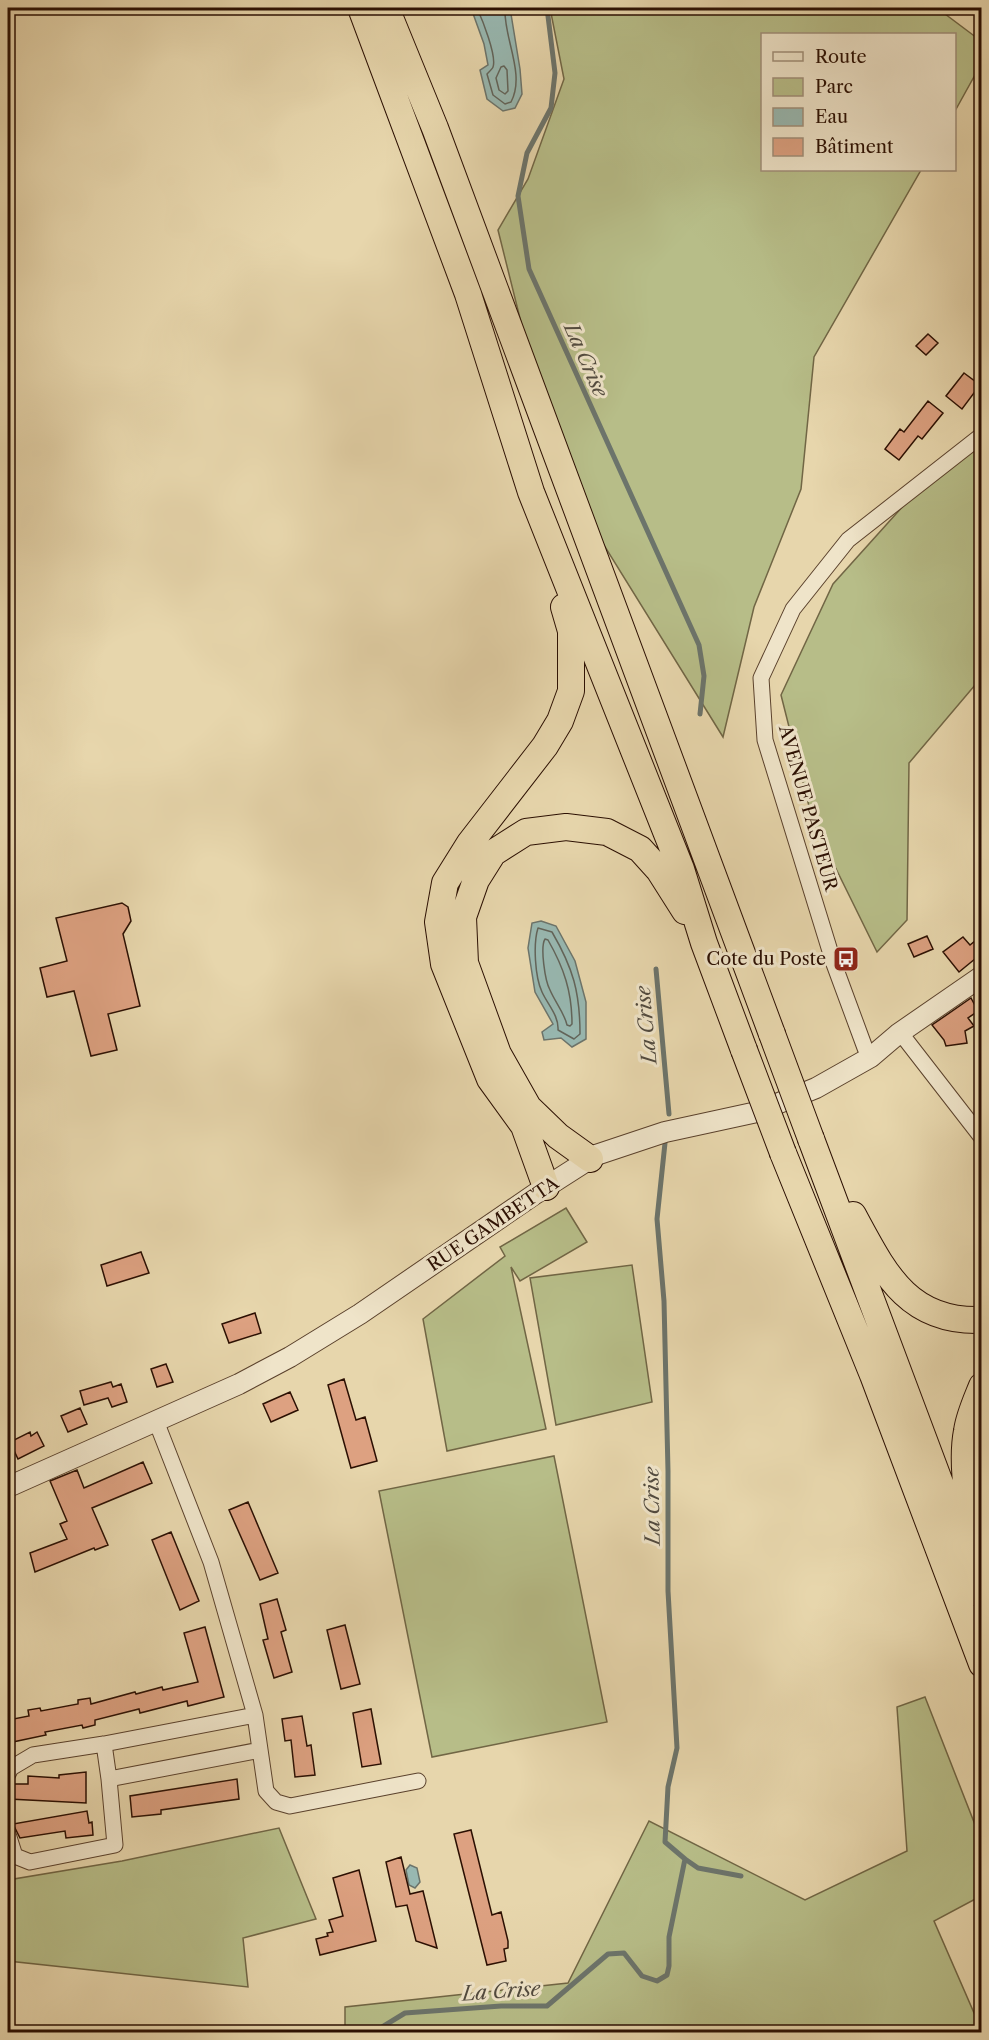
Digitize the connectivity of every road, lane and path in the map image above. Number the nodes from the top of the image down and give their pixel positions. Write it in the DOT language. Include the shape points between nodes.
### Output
graph roads {
  1 [pos="361,8"];
  2 [pos="386,8"];
  3 [pos="981,435"];
  4 [pos="531,492"];
  5 [pos="704,943"];
  6 [pos="981,976"];
  7 [pos="898,1034"];
  8 [pos="871,1057"];
  9 [pos="981,1138"];
  10 [pos="811,1139"];
  11 [pos="590,1159"];
  12 [pos="546,1187"];
  13 [pos="981,1320"];
  14 [pos="981,1386"];
  15 [pos="156,1421"];
  16 [pos="8,1487"];
  17 [pos="980,1591"];
  18 [pos="981,1664"];
  19 [pos="255,1715"];
  20 [pos="104,1744"];
  21 [pos="260,1750"];
  22 [pos="8,1774"];
  23 [pos="109,1779"];
  24 [pos="418,1781"];
  25 [pos="8,1834"];
  1 -- 4 [label="highway" via="468,294"];
  2 -- 10 [label="highway, bridge" via="439,140"];
  3 -- 8 [label="street, AVENUE PASTEUR" via="848,540 793,609 761,678 765,740 834,964"];
  4 -- 5 [label="highway" via="681,869"];
  4 -- 12 [label="highway" via="571,631 571,692 545,746 470,843 445,883 438,922 444,964 490,1078 524,1126"];
  5 -- 11 [label="highway" via="658,870 640,849 607,832 566,827 526,832 493,853 476,880 463,917 465,963 498,1054 528,1107"];
  5 -- 18 [label="highway, bridge"];
  6 -- 7 [label="street, RUE GAMBETTA"];
  7 -- 8 [label="street, RUE GAMBETTA"];
  7 -- 9 [label="street"];
  8 -- 11 [label="street, RUE GAMBETTA" via="816,1088 756,1112 665,1132"];
  10 -- 13 [label="highway" via="893,1282 923,1308 944,1317"];
  10 -- 17 [label="highway"];
  11 -- 12 [label="street, RUE GAMBETTA"];
  12 -- 15 [label="street, RUE GAMBETTA" via="303,1349 239,1384"];
  14 -- 17 [label="highway" via="967,1431 965,1454"];
  15 -- 16 [label="street, RUE GAMBETTA"];
  15 -- 19 [label="street" via="211,1562"];
  19 -- 20 [label="street"];
  19 -- 21 [label="street"];
  20 -- 22 [label="street" via="33,1755"];
  20 -- 23 [label="street"];
  21 -- 23 [label="street"];
  21 -- 24 [label="street" via="266,1791 276,1802 290,1806"];
  23 -- 25 [label="street" via="115,1845 30,1862 15,1856"];
}
